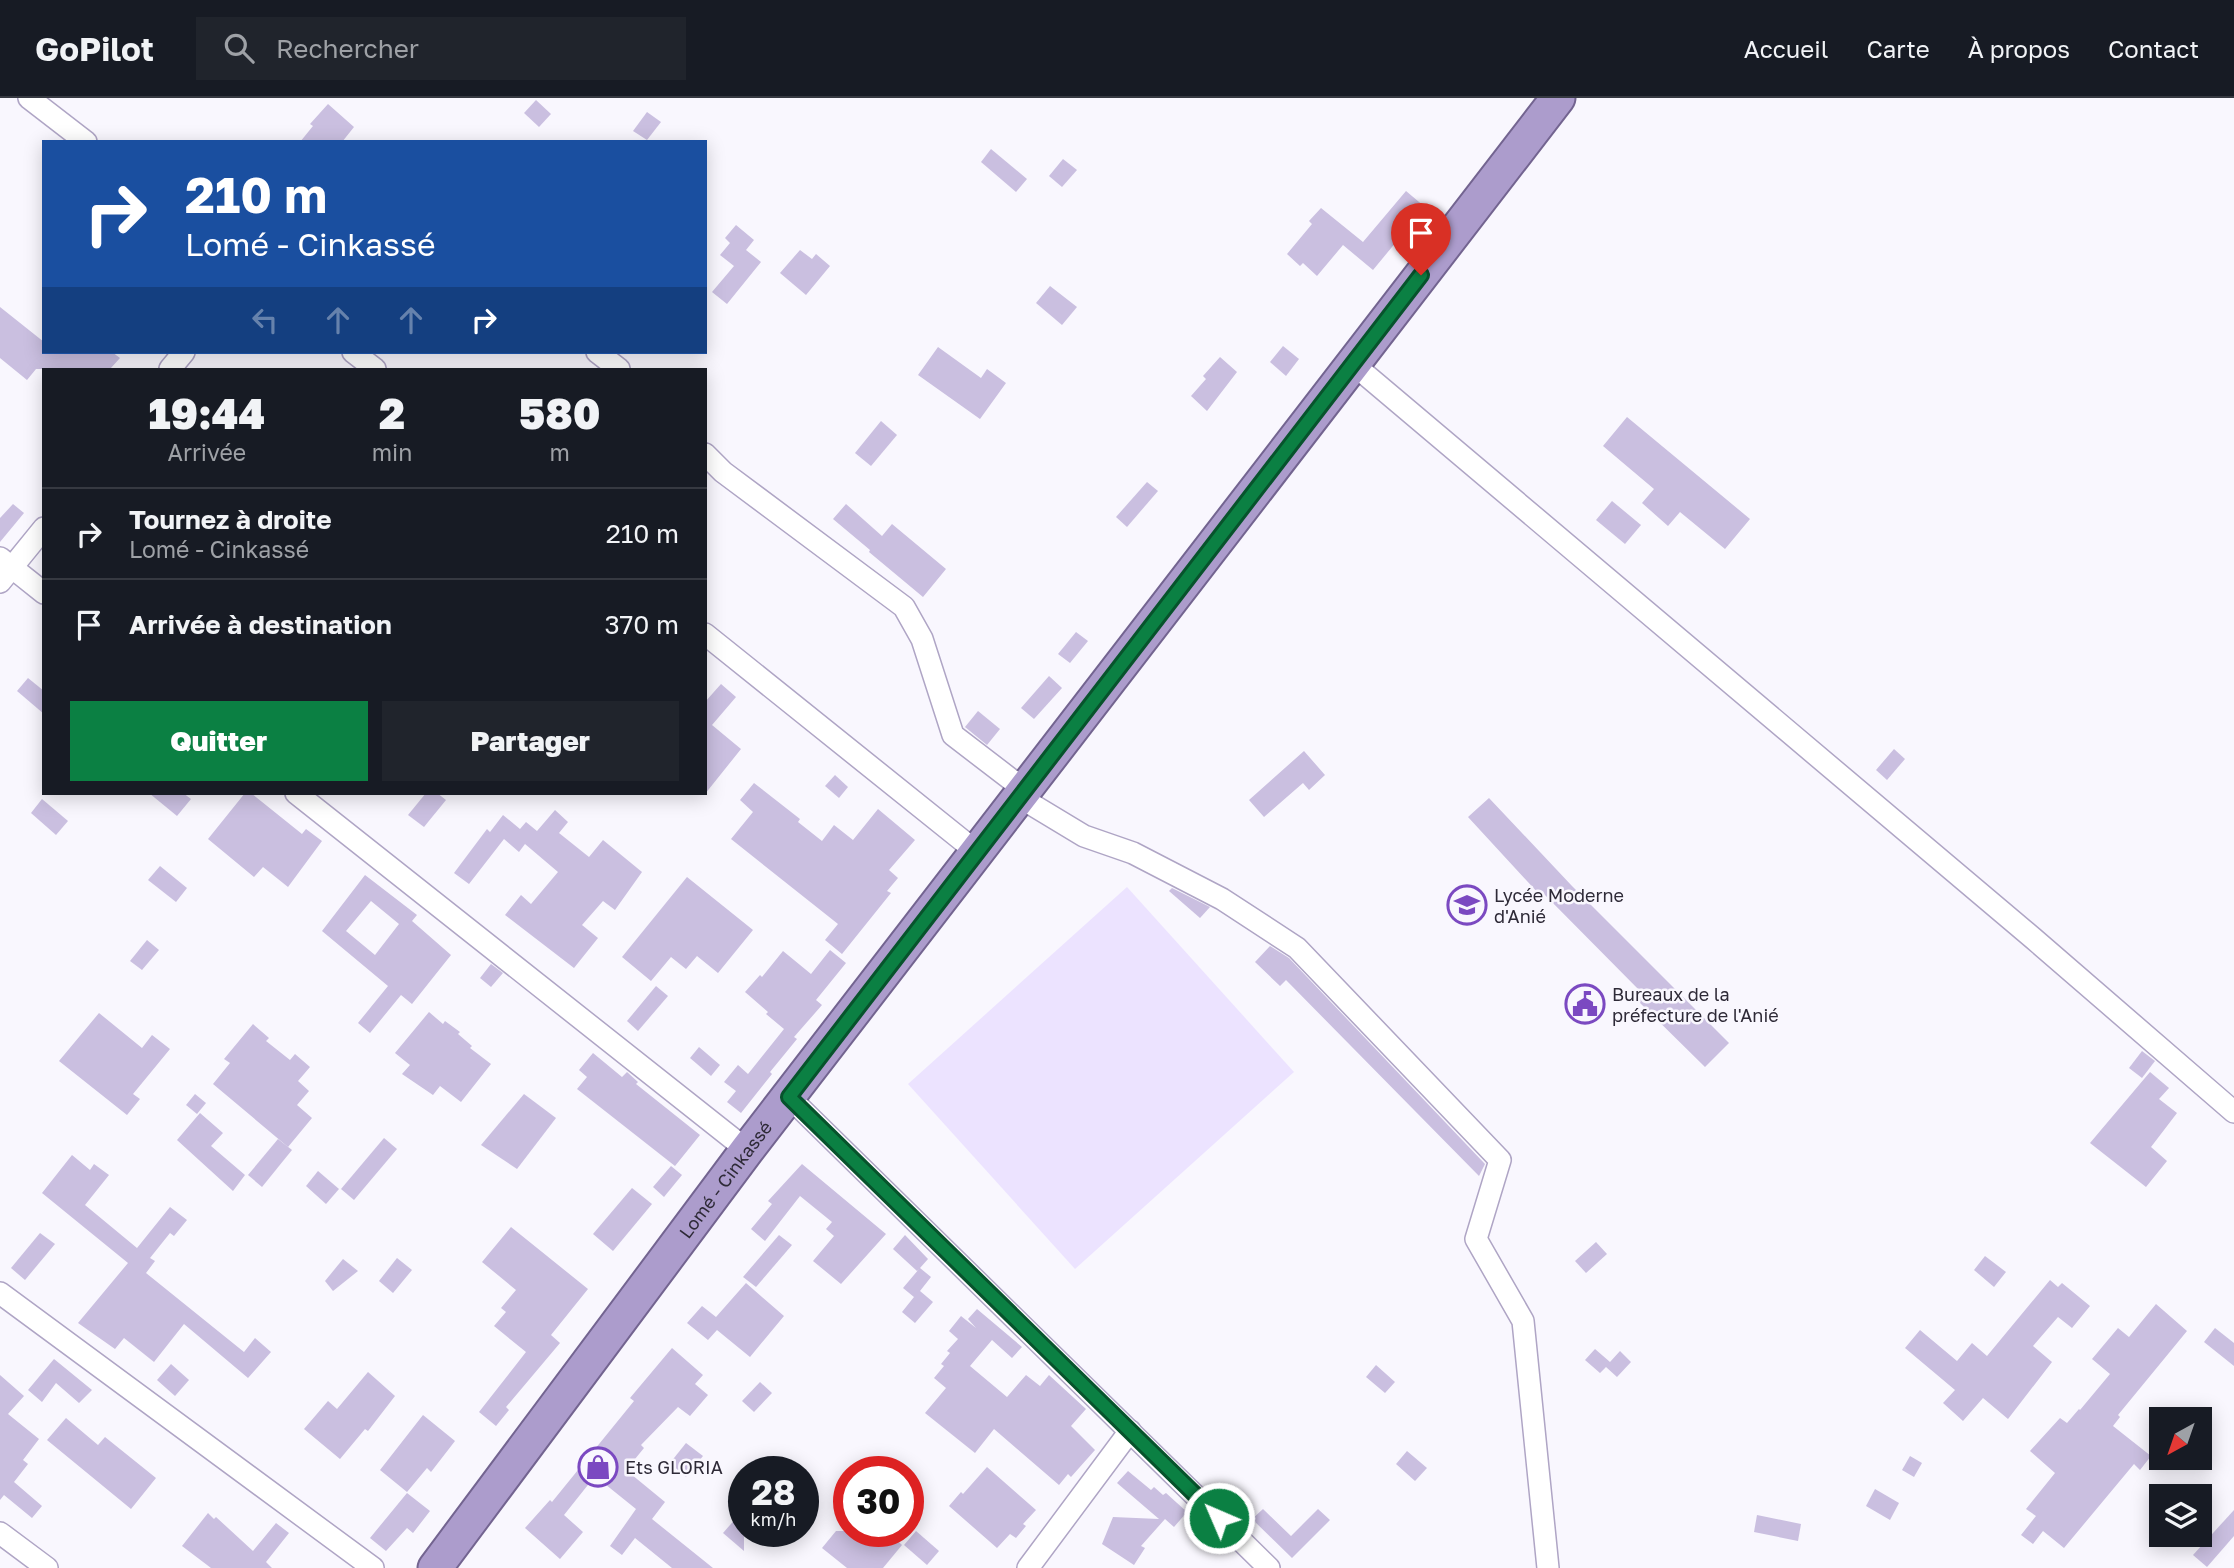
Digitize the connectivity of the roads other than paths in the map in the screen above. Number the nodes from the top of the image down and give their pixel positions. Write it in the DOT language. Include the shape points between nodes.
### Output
graph roads {
  1 [pos="30,98"];
  2 [pos="1558,98"];
  3 [pos="83,140"];
  4 [pos="182,354"];
  5 [pos="356,354"];
  6 [pos="600,354"];
  7 [pos="1353,364"];
  8 [pos="171,368"];
  9 [pos="374,368"];
  10 [pos="618,368"];
  11 [pos="707,456"];
  12 [pos="42,529"];
  13 [pos="4,569"];
  14 [pos="42,592"];
  15 [pos="707,636"];
  16 [pos="1023,794"];
  17 [pos="299,795"];
  18 [pos="978,853"];
  19 [pos="789,1097"];
  20 [pos="2234,1112"];
  21 [pos="747,1150"];
  22 [pos="0,1293"];
  23 [pos="1130,1432"];
  24 [pos="0,1533"];
  25 [pos="47,1568"];
  26 [pos="373,1568"];
  27 [pos="435,1568"];
  28 [pos="1028,1568"];
  29 [pos="1269,1568"];
  30 [pos="1548,1568"];
  1 -- 3 [label="street"];
  2 -- 7 [label="highway, Lomé - Cinkassé"];
  4 -- 8 [label="street"];
  5 -- 9 [label="street"];
  6 -- 10 [label="street"];
  7 -- 16 [label="highway, Lomé - Cinkassé"];
  7 -- 20 [label="street"];
  11 -- 16 [label="street" via="904,607 922,639 953,735"];
  12 -- 13 [label="street"];
  13 -- 14 [label="street"];
  15 -- 18 [label="street"];
  16 -- 18 [label="highway, Lomé - Cinkassé"];
  16 -- 30 [label="street" via="1084,836 1133,853 1222,898 1297,948 1500,1160 1476,1239 1523,1321"];
  17 -- 21 [label="street"];
  18 -- 19 [label="highway, Lomé - Cinkassé"];
  19 -- 21 [label="highway, Lomé - Cinkassé"];
  19 -- 23 [label="street"];
  21 -- 27 [label="highway, Lomé - Cinkassé"];
  22 -- 26 [label="street"];
  23 -- 28 [label="street"];
  23 -- 29 [label="street"];
  24 -- 25 [label="street"];
}
